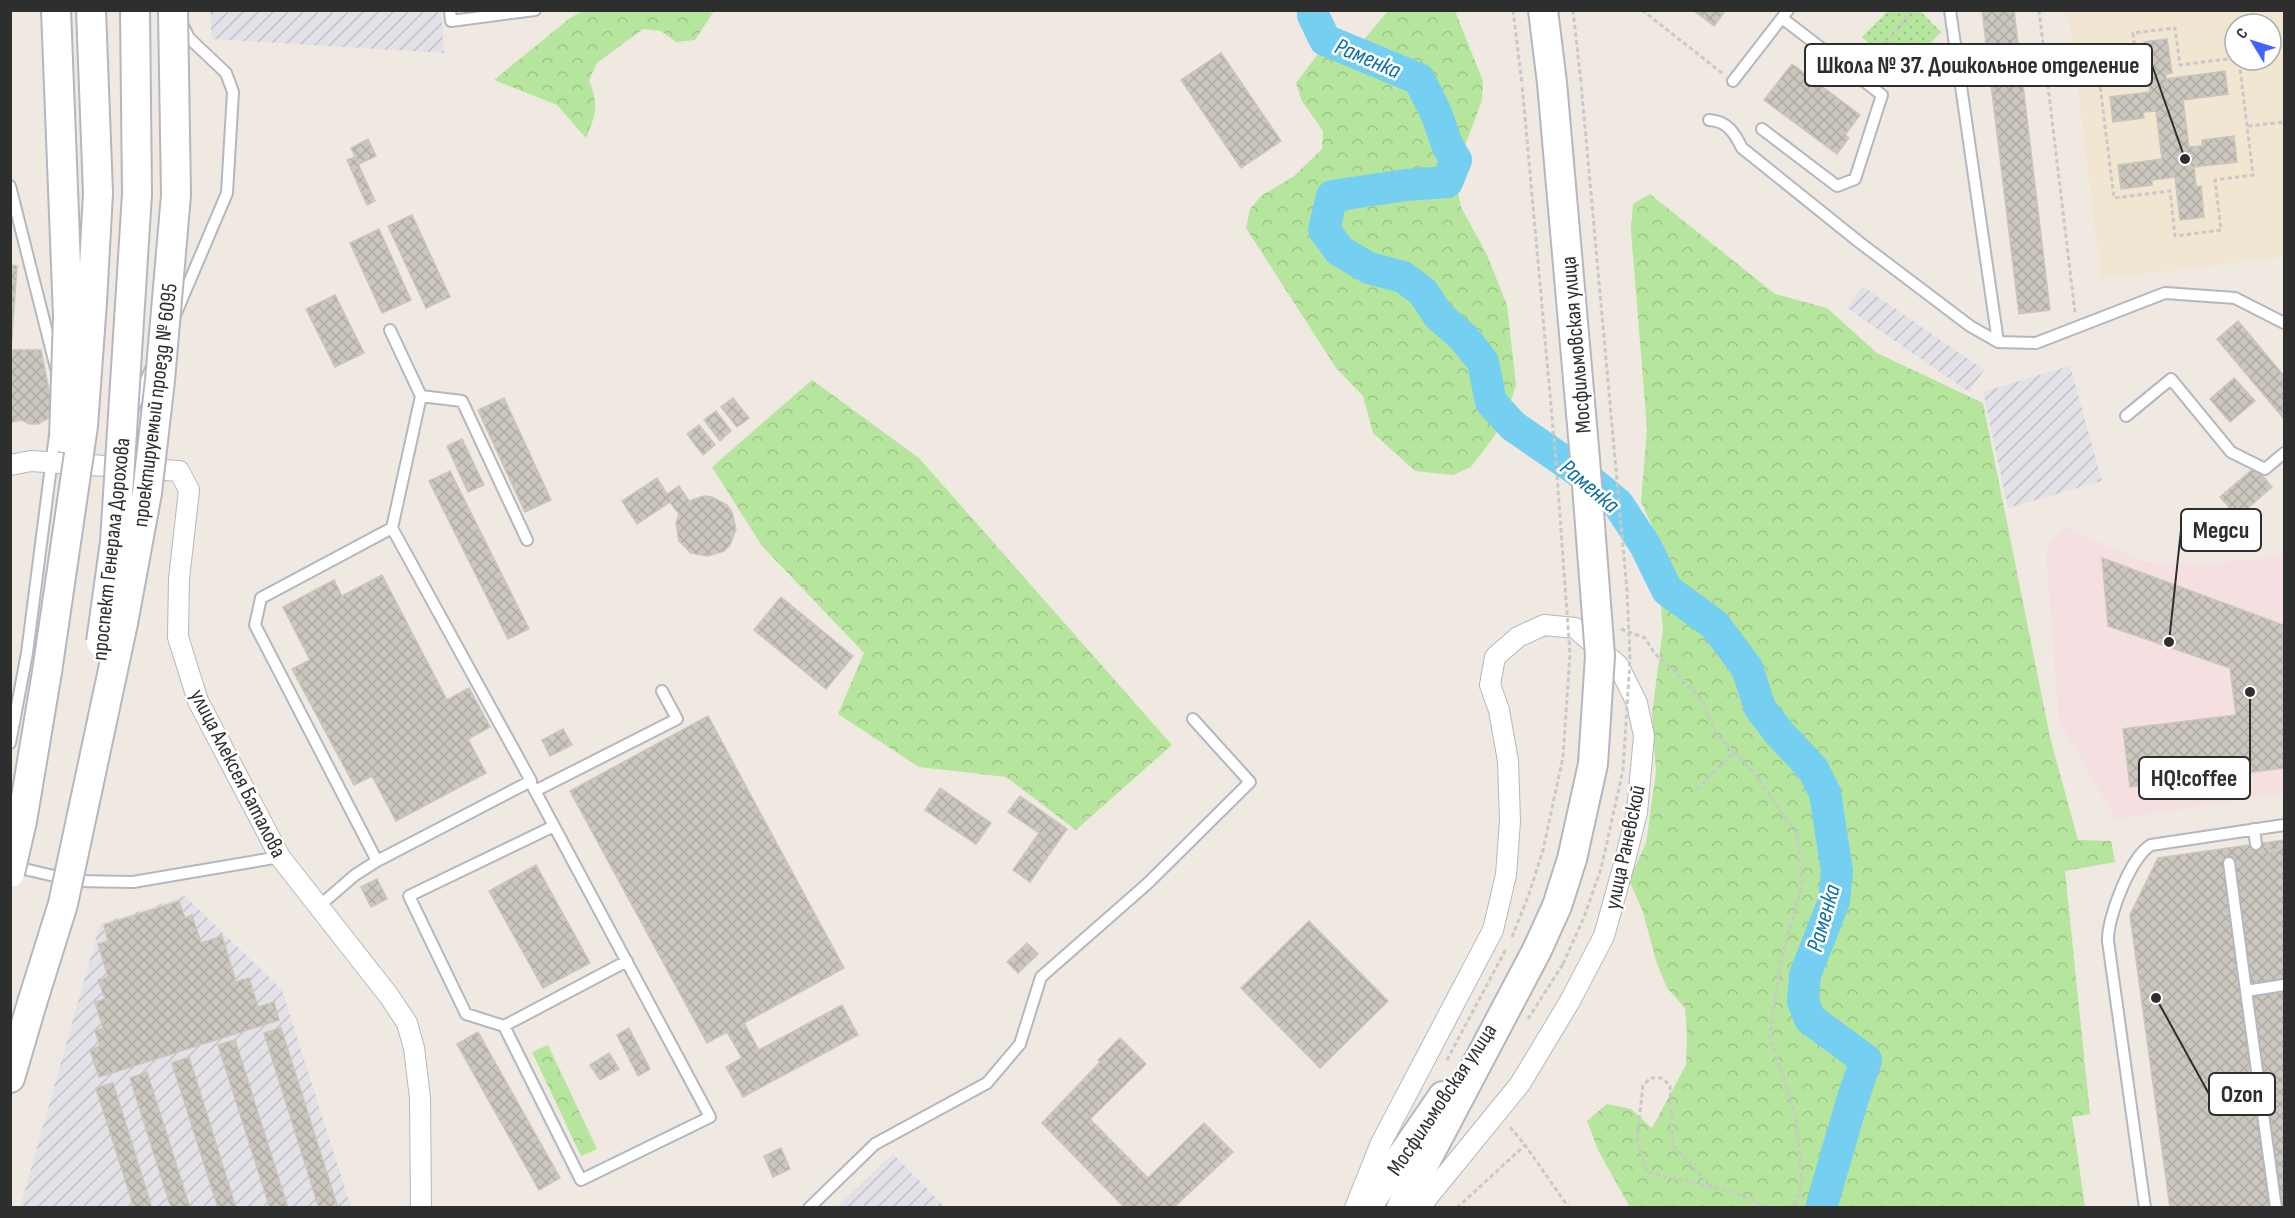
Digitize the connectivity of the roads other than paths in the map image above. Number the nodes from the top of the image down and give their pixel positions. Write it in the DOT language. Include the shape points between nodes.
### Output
graph roads {
  1 [pos="56,10"];
  2 [pos="91,10"];
  3 [pos="135,10"];
  4 [pos="173,10"];
  5 [pos="182,10"];
  6 [pos="450,10"];
  7 [pos="535,10"];
  8 [pos="1543,10"];
  9 [pos="1950,10"];
  10 [pos="511,13"];
  11 [pos="1785,14"];
  12 [pos="1733,81"];
  13 [pos="1709,120"];
  14 [pos="1762,129"];
  15 [pos="10,186"];
  16 [pos="2284,323"];
  17 [pos="390,330"];
  18 [pos="1998,342"];
  19 [pos="421,396"];
  20 [pos="2126,416"];
  21 [pos="2284,453"];
  22 [pos="53,463"];
  23 [pos="10,465"];
  24 [pos="108,466"];
  25 [pos="393,528"];
  26 [pos="527,540"];
  27 [pos="63,572"];
  28 [pos="662,691"];
  29 [pos="1193,719"];
  30 [pos="10,743"];
  31 [pos="533,786"];
  32 [pos="2284,825"];
  33 [pos="554,826"];
  34 [pos="2254,829"];
  35 [pos="2256,844"];
  36 [pos="280,857"];
  37 [pos="377,861"];
  38 [pos="2229,863"];
  39 [pos="10,865"];
  40 [pos="10,873"];
  41 [pos="318,907"];
  42 [pos="627,962"];
  43 [pos="2284,985"];
  44 [pos="1515,990"];
  45 [pos="2246,991"];
  46 [pos="32,1003"];
  47 [pos="504,1026"];
  48 [pos="10,1078"];
  49 [pos="421,1208"];
  50 [pos="809,1208"];
  51 [pos="1355,1208"];
  52 [pos="1366,1208"];
  53 [pos="1401,1208"];
  54 [pos="1419,1208"];
  55 [pos="2145,1208"];
  56 [pos="2276,1208"];
  1 -- 27 [label="main road, bridge" via="68,316"];
  2 -- 27 [label="main road, проспект Генерала Дорохова, bridge" via="98,193 83,426"];
  3 -- 46 [label="main road, проспект Генерала Дорохова, bridge" via="136,194 115,542 96,685"];
  4 -- 46 [label="main road, проектируемый проезд № 6095, bridge" via="176,195 147,494 63,904"];
  5 -- 24 [label="lane" via="184,31 231,82 228,186 222,210"];
  6 -- 10 [label="lane" via="451,21"];
  7 -- 10 [label="lane"];
  8 -- 44 [label="main road, Мосфильмовская улица, bridge" via="1586,459 1600,656 1593,764 1572,860 1538,950"];
  9 -- 18 [label="lane"];
  11 -- 12 [label="lane"];
  11 -- 14 [label="lane" via="1882,95 1855,179 1837,186"];
  13 -- 18 [label="lane" via="1719,120 1730,127 1742,148 1970,326"];
  15 -- 22 [label="lane" via="57,375"];
  16 -- 18 [label="lane" via="2235,298 2165,293 2060,336 2036,343"];
  17 -- 19 [label="lane"];
  19 -- 25 [label="lane"];
  19 -- 26 [label="lane" via="462,401"];
  20 -- 21 [label="lane" via="2170,379 2231,452 2265,469"];
  22 -- 23 [label="street, улица Алексея Баталова" via="31,461"];
  22 -- 24 [label="street, улица Алексея Баталова"];
  22 -- 30 [label="lane"];
  24 -- 36 [label="street, улица Алексея Баталова" via="179,471 189,490 179,579 178,637 198,701"];
  25 -- 31 [label="lane"];
  25 -- 37 [label="lane" via="261,598 255,625"];
  27 -- 40 [label="main road, проспект Генерала Дорохова, bridge"];
  28 -- 31 [label="lane" via="677,719"];
  29 -- 50 [label="lane" via="1250,782 1147,884 1041,976 1020,1044 987,1083 875,1144"];
  31 -- 33 [label="lane"];
  31 -- 37 [label="lane"];
  32 -- 34 [label="lane"];
  33 -- 42 [label="lane"];
  33 -- 47 [label="lane" via="409,896 466,1014"];
  34 -- 35 [label="lane"];
  34 -- 55 [label="lane" via="2161,842 2146,848 2111,915 2108,941"];
  36 -- 39 [label="lane" via="121,882 76,881"];
  36 -- 41 [label="street, улица Алексея Баталова"];
  37 -- 41 [label="lane"];
  38 -- 45 [label="lane"];
  41 -- 49 [label="street, улица Алексея Баталова" via="407,1023 420,1098"];
  42 -- 47 [label="lane"];
  42 -- 47 [label="lane" via="710,1118 581,1180"];
  43 -- 45 [label="lane"];
  44 -- 52 [label="main road, Мосфильмовская улица"];
  44 -- 53 [label="main road, Мосфильмовская улица"];
  45 -- 56 [label="lane"];
  46 -- 48 [label="main road, проспект Генерала Дорохова"];
  51 -- 54 [label="street, улица Раневской" via="1381,1143 1493,930 1506,875 1510,821 1508,761 1490,685 1495,657 1518,637 1544,625 1575,628 1618,665 1637,703 1644,736 1637,812 1624,864 1604,936 1570,1001 1520,1084"];
}
